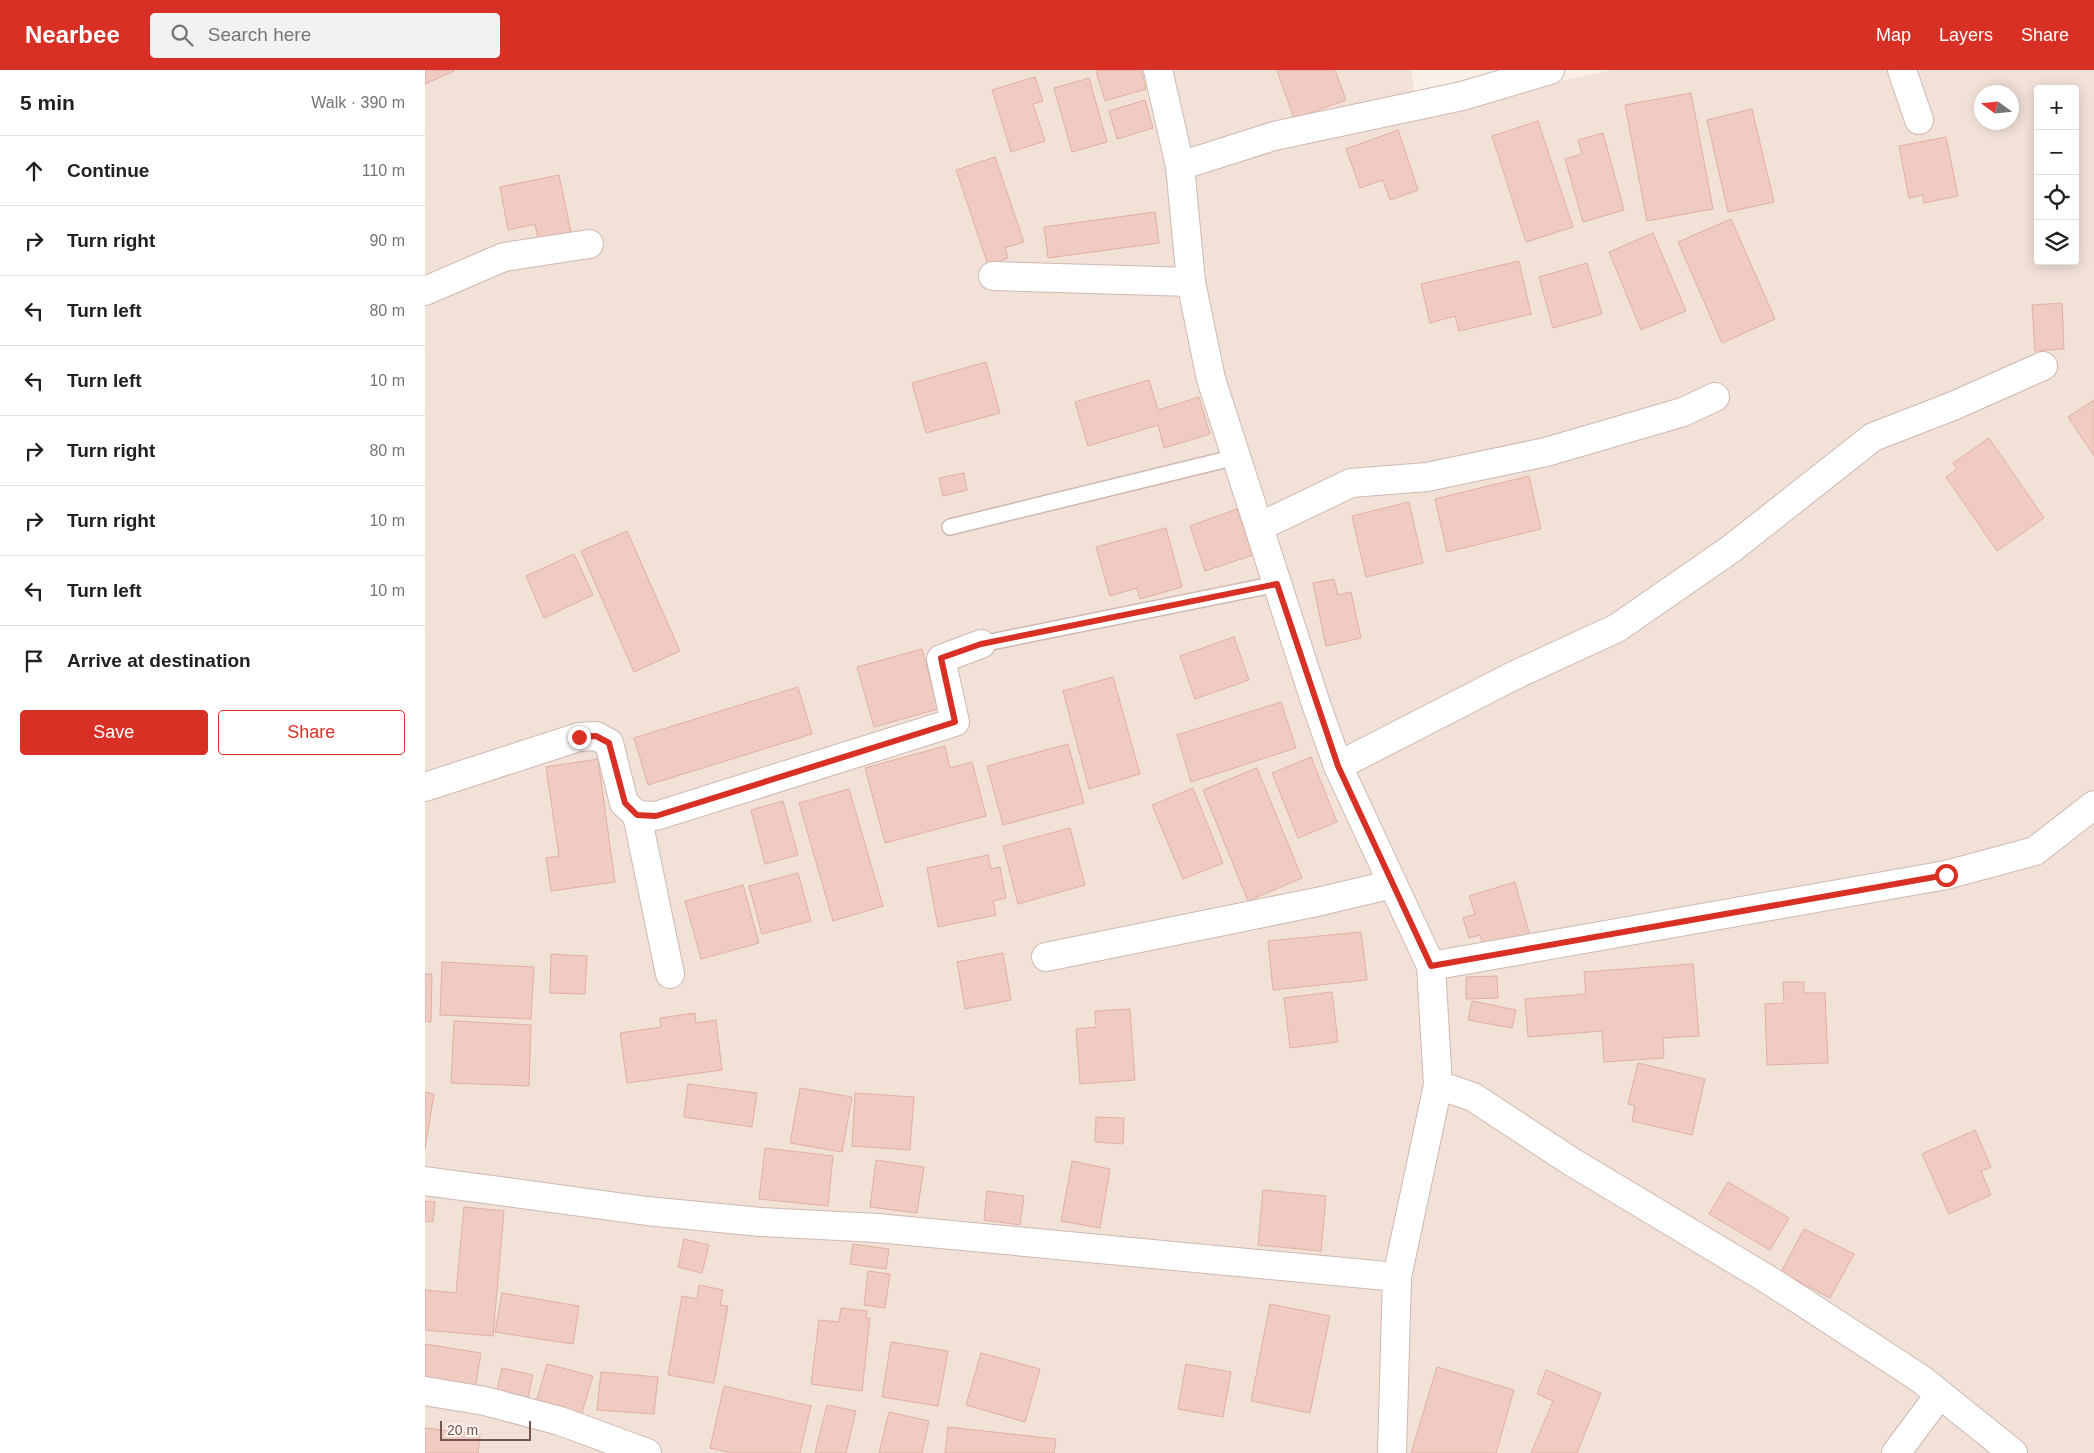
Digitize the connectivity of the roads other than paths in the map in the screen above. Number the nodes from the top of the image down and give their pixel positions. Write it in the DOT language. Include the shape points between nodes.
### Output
graph roads {
  1 [pos="1158,70"];
  2 [pos="1550,70"];
  3 [pos="1902,70"];
  4 [pos="1919,120"];
  5 [pos="1180,166"];
  6 [pos="589,244"];
  7 [pos="993,276"];
  8 [pos="1191,282"];
  9 [pos="425,291"];
  10 [pos="2043,366"];
  11 [pos="1715,397"];
  12 [pos="1236,457"];
  13 [pos="950,527"];
  14 [pos="1259,527"];
  15 [pos="1277,584"];
  16 [pos="981,644"];
  17 [pos="1338,766"];
  18 [pos="425,787"];
  19 [pos="2094,805"];
  20 [pos="637,815"];
  21 [pos="1393,884"];
  22 [pos="1046,957"];
  23 [pos="1431,966"];
  24 [pos="670,974"];
  25 [pos="1438,1085"];
  26 [pos="425,1181"];
  27 [pos="1397,1277"];
  28 [pos="425,1392"];
  29 [pos="1940,1394"];
  30 [pos="647,1453"];
  31 [pos="1392,1453"];
  32 [pos="1896,1453"];
  33 [pos="2013,1453"];
  1 -- 5 [label="street"];
  2 -- 5 [label="street" via="1463,96 1273,136"];
  3 -- 4 [label="street"];
  5 -- 8 [label="street"];
  6 -- 9 [label="street" via="504,256"];
  7 -- 8 [label="street"];
  8 -- 12 [label="street" via="1211,379"];
  10 -- 17 [label="street" via="1873,437 1731,549 1617,628 1513,676"];
  11 -- 14 [label="street" via="1683,412 1546,452 1427,477 1351,483"];
  12 -- 13 [label="lane"];
  12 -- 14 [label="street"];
  14 -- 15 [label="street"];
  15 -- 16 [label="lane"];
  15 -- 17 [label="street"];
  16 -- 20 [label="street" via="941,658 955,722 656,816"];
  17 -- 21 [label="street"];
  18 -- 20 [label="street" via="579,737 596,736 609,743 625,803"];
  19 -- 23 [label="street" via="2035,850 1946,875"];
  20 -- 24 [label="street"];
  21 -- 22 [label="street"];
  21 -- 23 [label="street"];
  23 -- 25 [label="street"];
  25 -- 27 [label="street"];
  25 -- 29 [label="street" via="1473,1096 1572,1162 1772,1282"];
  26 -- 27 [label="street" via="647,1212 877,1228"];
  27 -- 31 [label="street"];
  28 -- 30 [label="street" via="485,1401 560,1421"];
  29 -- 32 [label="street"];
  29 -- 33 [label="street"];
}
